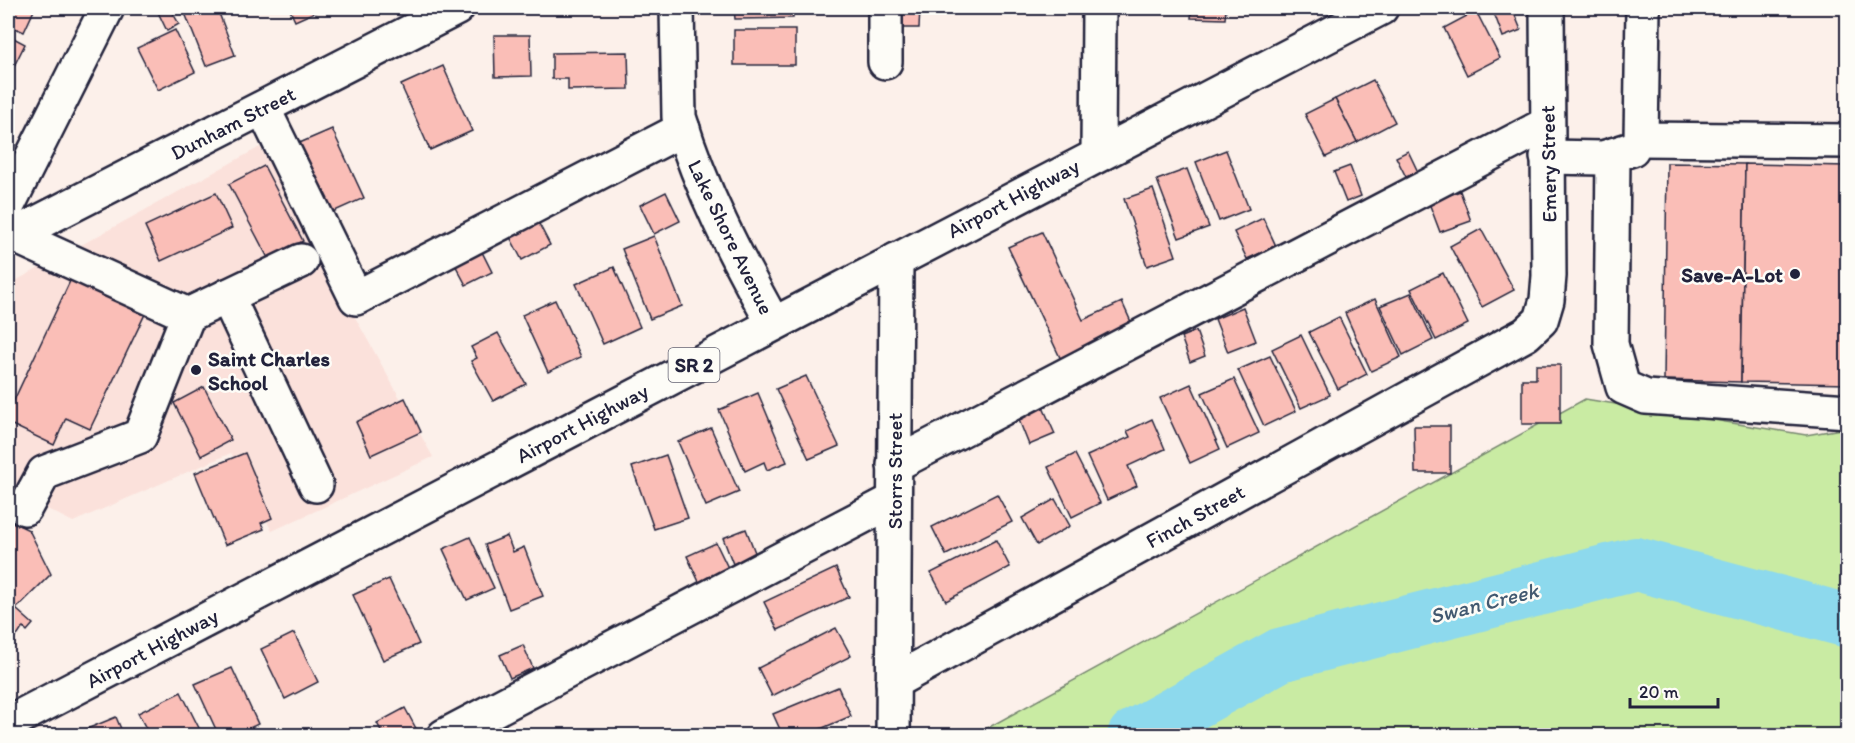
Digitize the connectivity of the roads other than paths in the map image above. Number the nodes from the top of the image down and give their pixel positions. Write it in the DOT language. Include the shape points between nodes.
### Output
graph roads {
  1 [pos="107,8"];
  2 [pos="457,8"];
  3 [pos="677,8"];
  4 [pos="885,8"];
  5 [pos="1099,8"];
  6 [pos="1382,8"];
  7 [pos="1547,8"];
  8 [pos="1643,8"];
  9 [pos="885,62"];
  10 [pos="263,108"];
  11 [pos="1547,124"];
  12 [pos="683,129"];
  13 [pos="1641,139"];
  14 [pos="1848,141"];
  15 [pos="1098,154"];
  16 [pos="1613,155"];
  17 [pos="1547,157"];
  18 [pos="9,226"];
  19 [pos="896,260"];
  20 [pos="301,261"];
  21 [pos="227,296"];
  22 [pos="188,315"];
  23 [pos="1541,320"];
  24 [pos="773,324"];
  25 [pos="1848,411"];
  26 [pos="894,465"];
  27 [pos="316,485"];
  28 [pos="894,500"];
  29 [pos="25,508"];
  30 [pos="893,682"];
  31 [pos="8,723"];
  32 [pos="444,735"];
  33 [pos="893,735"];
  1 -- 18 [label="street"];
  2 -- 10 [label="street, Dunham Street"];
  3 -- 12 [label="street, Lake Shore Avenue" via="679,117"];
  4 -- 9 [label="street"];
  5 -- 15 [label="street"];
  6 -- 15 [label="street, Airport Highway / SR 2"];
  7 -- 11 [label="street, Emery Street"];
  8 -- 13 [label="street"];
  10 -- 12 [label="street" via="356,298"];
  10 -- 18 [label="street, Dunham Street"];
  11 -- 17 [label="street, Emery Street"];
  11 -- 26 [label="street"];
  12 -- 24 [label="street, Lake Shore Avenue" via="698,178"];
  13 -- 14 [label="street"];
  13 -- 16 [label="street" via="1631,150"];
  15 -- 19 [label="street, Airport Highway / SR 2"];
  16 -- 17 [label="street"];
  16 -- 25 [label="street" via="1611,344 1623,387 1646,397"];
  17 -- 23 [label="street, Emery Street" via="1549,276"];
  18 -- 22 [label="street"];
  19 -- 24 [label="street, Airport Highway / SR 2"];
  19 -- 26 [label="street, Storrs Street"];
  20 -- 21 [label="street"];
  21 -- 22 [label="street"];
  21 -- 27 [label="street"];
  22 -- 29 [label="street" via="140,436 44,473"];
  23 -- 30 [label="street, Finch Street" via="1526,334"];
  24 -- 31 [label="street, Airport Highway / SR 2"];
  26 -- 28 [label="street, Storrs Street"];
  28 -- 30 [label="street, Storrs Street"];
  28 -- 32 [label="street"];
  30 -- 33 [label="street"];
}
